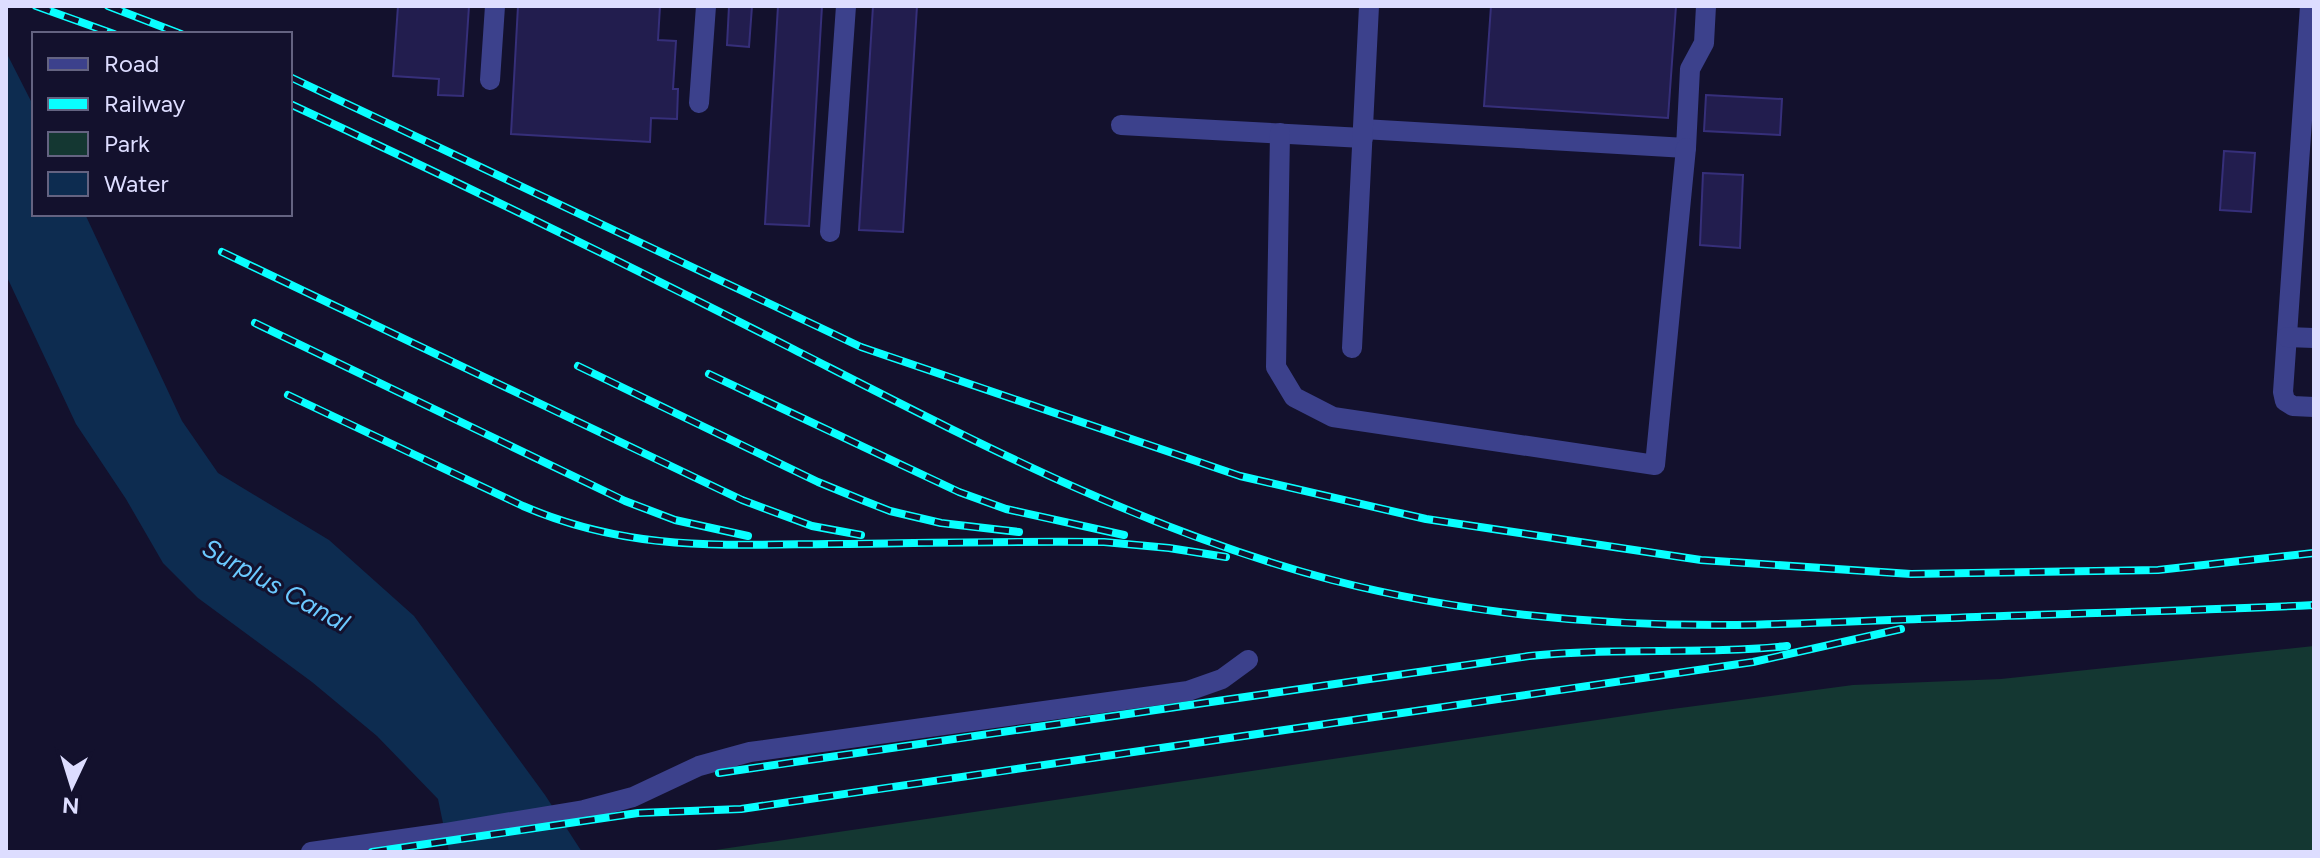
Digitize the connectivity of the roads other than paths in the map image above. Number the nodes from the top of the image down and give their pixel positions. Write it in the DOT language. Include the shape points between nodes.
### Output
graph roads {
  1 [pos="495,6"];
  2 [pos="706,6"];
  3 [pos="846,6"];
  4 [pos="1369,6"];
  5 [pos="1706,6"];
  6 [pos="2310,6"];
  7 [pos="490,80"];
  8 [pos="699,103"];
  9 [pos="1121,125"];
  10 [pos="1280,133"];
  11 [pos="1363,134"];
  12 [pos="1686,148"];
  13 [pos="830,232"];
  14 [pos="2287,337"];
  15 [pos="2314,338"];
  16 [pos="1352,348"];
  17 [pos="2314,407"];
  18 [pos="1248,660"];
  19 [pos="311,852"];
  1 -- 7 [label="lane"];
  2 -- 8 [label="lane"];
  3 -- 13 [label="lane"];
  4 -- 11 [label="lane"];
  5 -- 12 [label="lane" via="1704,43 1690,69"];
  6 -- 14 [label="lane"];
  9 -- 10 [label="lane"];
  10 -- 11 [label="lane"];
  10 -- 12 [label="lane" via="1276,367 1294,397 1333,417 1655,465"];
  11 -- 12 [label="lane"];
  11 -- 16 [label="lane"];
  14 -- 15 [label="lane"];
  14 -- 17 [label="lane" via="2285,401"];
  18 -- 19 [label="lane" via="1222,679 1188,691 750,752 699,766 610,804"];
}
